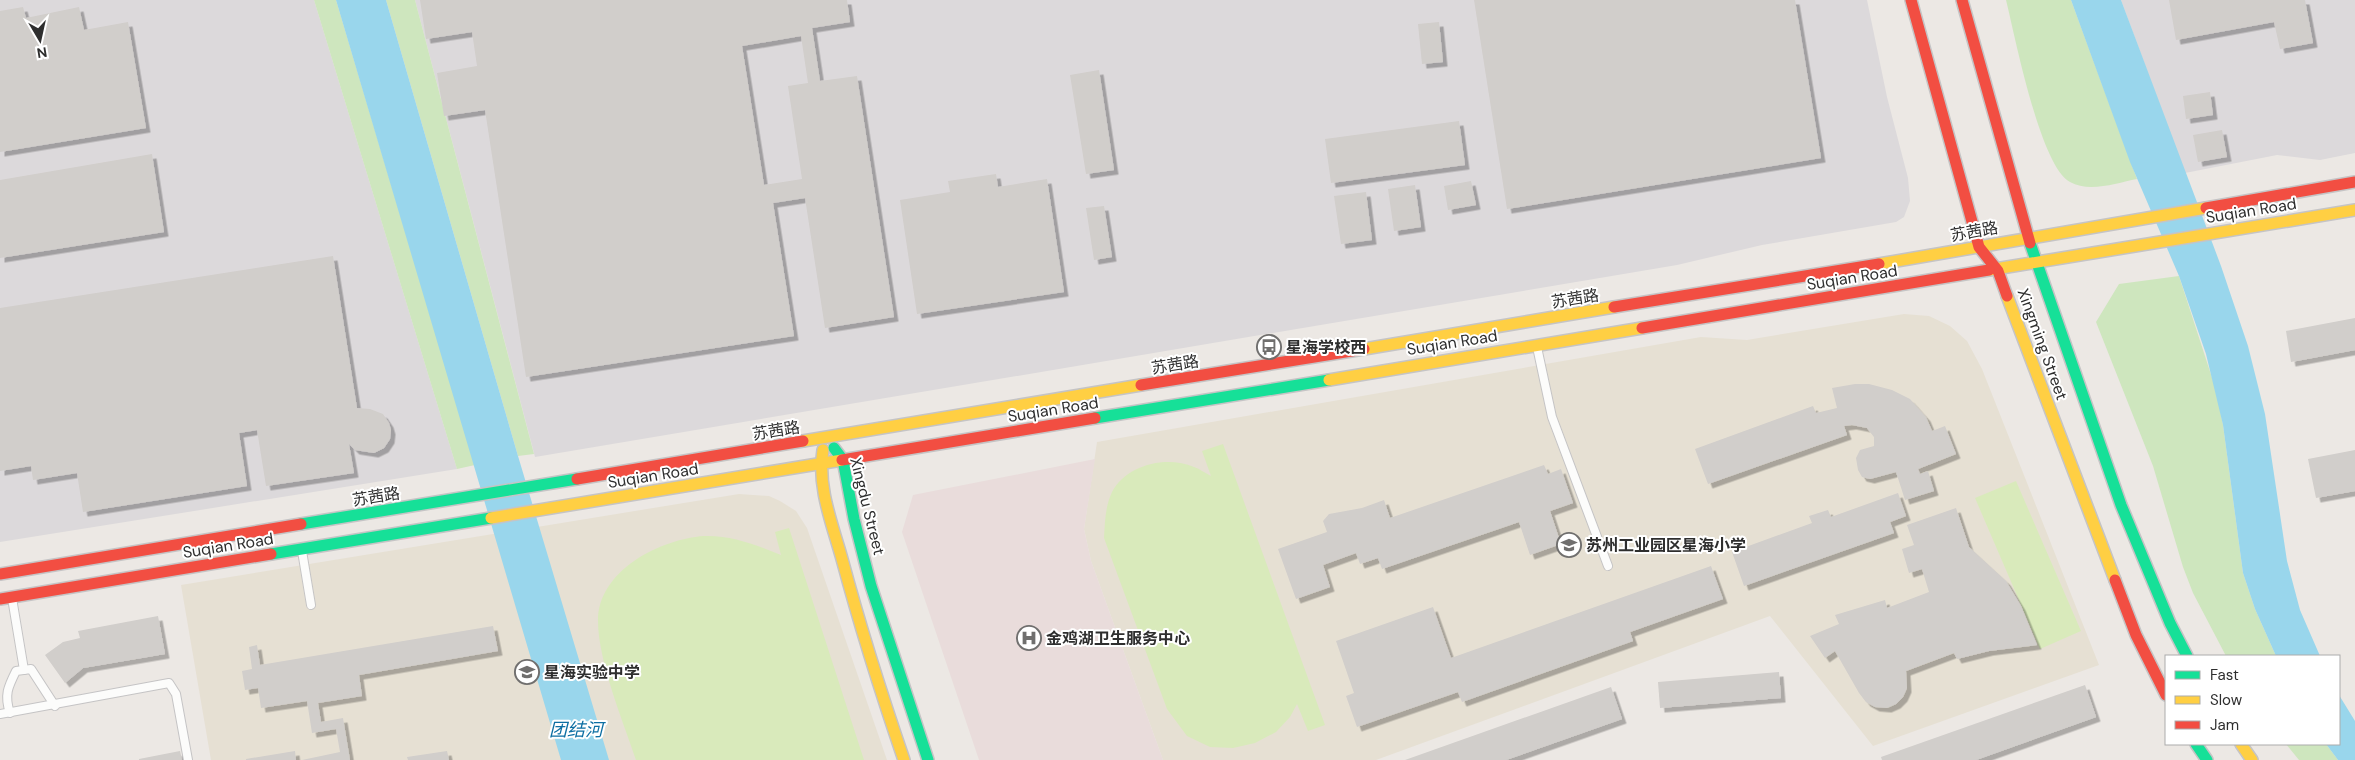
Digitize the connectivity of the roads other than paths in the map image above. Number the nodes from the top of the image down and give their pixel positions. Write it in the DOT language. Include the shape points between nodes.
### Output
graph roads {
  1 [pos="1911,0"];
  2 [pos="1962,0"];
  3 [pos="2355,182"];
  4 [pos="2355,210"];
  5 [pos="2028,238"];
  6 [pos="1978,248"];
  7 [pos="2036,264"];
  8 [pos="1998,271"];
  9 [pos="1537,344"];
  10 [pos="827,438"];
  11 [pos="843,460"];
  12 [pos="820,464"];
  13 [pos="302,549"];
  14 [pos="1608,566"];
  15 [pos="0,574"];
  16 [pos="12,597"];
  17 [pos="0,599"];
  18 [pos="311,605"];
  19 [pos="2186,655"];
  20 [pos="24,670"];
  21 [pos="2165,692"];
  22 [pos="55,706"];
  23 [pos="10,713"];
  24 [pos="0,714"];
  25 [pos="2197,745"];
  26 [pos="2242,745"];
  27 [pos="188,760"];
  28 [pos="904,760"];
  29 [pos="928,760"];
  30 [pos="2207,760"];
  31 [pos="2252,760"];
  1 -- 6 [label="main road, Xingming Street"];
  2 -- 5 [label="main road, Xingming Street"];
  3 -- 5 [label="main road, 苏茜路"];
  4 -- 7 [label="main road, Suqian Road"];
  5 -- 6 [label="main road, 苏茜路"];
  5 -- 7 [label="main road, Xingming Street"];
  6 -- 8 [label="main road, Xingming Street"];
  6 -- 10 [label="main road, 苏茜路"];
  7 -- 8 [label="main road, Suqian Road"];
  7 -- 19 [label="main road, Xingming Street" via="2121,506"];
  8 -- 9 [label="main road, Suqian Road"];
  8 -- 21 [label="main road, Xingming Street" via="2132,626"];
  9 -- 11 [label="main road, Suqian Road"];
  9 -- 14 [label="lane" via="1552,416"];
  10 -- 11 [label="main road, Xingdu Street"];
  10 -- 12 [label="main road"];
  10 -- 15 [label="main road, 苏茜路"];
  11 -- 12 [label="main road, Suqian Road"];
  11 -- 29 [label="main road, Xingdu Street" via="871,586"];
  12 -- 13 [label="main road, Suqian Road"];
  12 -- 28 [label="main road" via="851,593"];
  13 -- 16 [label="main road, Suqian Road"];
  13 -- 18 [label="lane"];
  16 -- 17 [label="main road, Suqian Road"];
  16 -- 20 [label="lane"];
  20 -- 22 [label="lane" via="31,669"];
  20 -- 23 [label="lane" via="16,671 7,688"];
  22 -- 23 [label="lane"];
  22 -- 27 [label="lane" via="169,683 176,694"];
  23 -- 24 [label="lane"];
  25 -- 30 [label="main road"];
  26 -- 31 [label="main road"];
}
